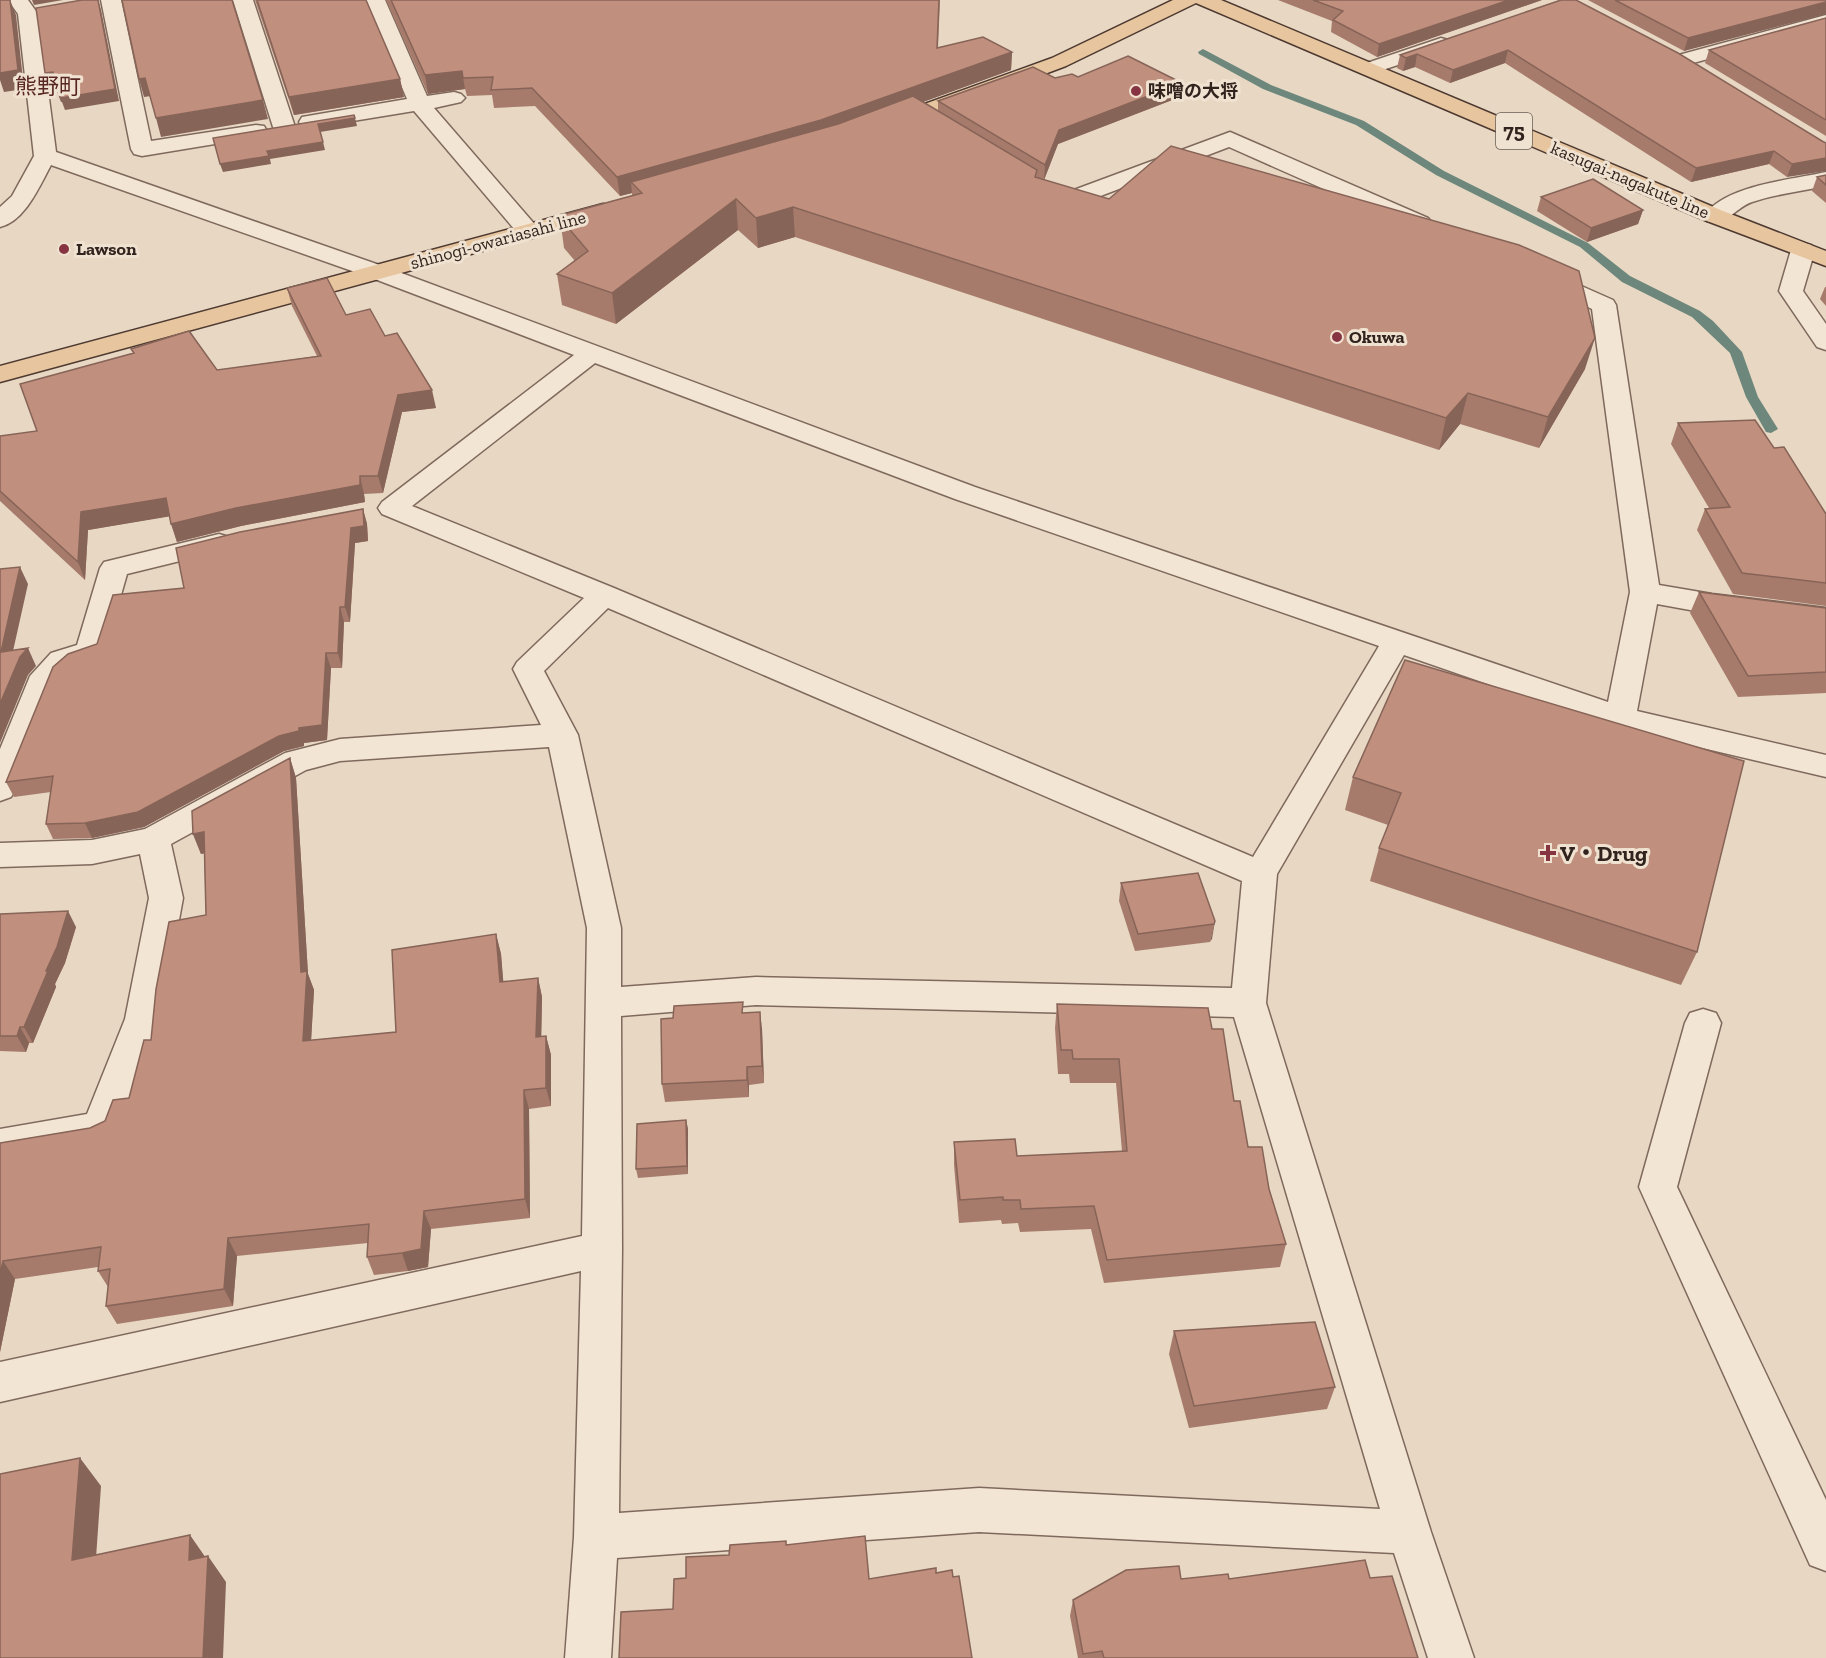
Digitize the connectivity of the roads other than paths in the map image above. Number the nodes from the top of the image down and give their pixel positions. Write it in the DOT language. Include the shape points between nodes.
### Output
graph roads {
  1 [pos="243,0"];
  2 [pos="375,0"];
  3 [pos="1188,0"];
  4 [pos="1204,0"];
  5 [pos="106,1"];
  6 [pos="32,8"];
  7 [pos="1826,21"];
  8 [pos="1457,38"];
  9 [pos="1661,49"];
  10 [pos="1682,60"];
  11 [pos="1368,69"];
  12 [pos="1701,72"];
  13 [pos="454,98"];
  14 [pos="419,103"];
  15 [pos="916,115"];
  16 [pos="284,127"];
  17 [pos="873,130"];
  18 [pos="945,132"];
  19 [pos="45,156"];
  20 [pos="1826,180"];
  21 [pos="1032,186"];
  22 [pos="618,207"];
  23 [pos="1715,216"];
  24 [pos="0,220"];
  25 [pos="529,232"];
  26 [pos="1443,234"];
  27 [pos="1803,250"];
  28 [pos="1826,259"];
  29 [pos="1518,267"];
  30 [pos="380,273"];
  31 [pos="1826,342"];
  32 [pos="592,353"];
  33 [pos="0,374"];
  34 [pos="242,537"];
  35 [pos="1645,592"];
  36 [pos="604,595"];
  37 [pos="1826,618"];
  38 [pos="1397,641"];
  39 [pos="1620,718"];
  40 [pos="562,735"];
  41 [pos="1826,766"];
  42 [pos="0,789"];
  43 [pos="153,838"];
  44 [pos="0,855"];
  45 [pos="1260,874"];
  46 [pos="603,1003"];
  47 [pos="1248,1003"];
  48 [pos="1703,1023"];
  49 [pos="0,1145"];
  50 [pos="602,1249"];
  51 [pos="0,1382"];
  52 [pos="1409,1532"];
  53 [pos="596,1537"];
  54 [pos="1826,1549"];
  55 [pos="588,1658"];
  56 [pos="1451,1658"];
  1 -- 16 [label="street"];
  2 -- 14 [label="street"];
  3 -- 15 [label="main road" via="1059,62"];
  4 -- 11 [label="main road, kasugai-nagakute line / 75"];
  5 -- 16 [label="street" via="142,149"];
  6 -- 19 [label="street"];
  7 -- 10 [label="street"];
  8 -- 11 [label="street"];
  9 -- 10 [label="street"];
  10 -- 12 [label="street"];
  11 -- 23 [label="main road, kasugai-nagakute line / 75"];
  13 -- 14 [label="street"];
  14 -- 16 [label="street"];
  14 -- 25 [label="street"];
  15 -- 17 [label="main road"];
  15 -- 18 [label="street"];
  19 -- 24 [label="street" via="21,199"];
  19 -- 30 [label="street"];
  20 -- 23 [label="street" via="1743,197"];
  21 -- 26 [label="street" via="1061,203 1230,139"];
  22 -- 25 [label="main road, shinogi-owariasahi line"];
  23 -- 27 [label="main road, kasugai-nagakute line / 75"];
  25 -- 30 [label="main road, shinogi-owariasahi line"];
  27 -- 28 [label="main road, kasugai-nagakute line / 75"];
  27 -- 31 [label="street" via="1791,291"];
  29 -- 35 [label="street" via="1604,304"];
  30 -- 32 [label="street"];
  30 -- 33 [label="main road, shinogi-owariasahi line"];
  32 -- 36 [label="street" via="380,510"];
  32 -- 38 [label="street" via="965,493"];
  34 -- 42 [label="street" via="114,568 90,651 62,660 45,676"];
  35 -- 37 [label="street"];
  35 -- 39 [label="street"];
  36 -- 40 [label="street" via="528,669"];
  36 -- 45 [label="street"];
  38 -- 39 [label="street"];
  38 -- 45 [label="street"];
  39 -- 41 [label="street"];
  40 -- 43 [label="street" via="340,750 296,761"];
  40 -- 46 [label="street" via="604,928"];
  43 -- 44 [label="street" via="93,852"];
  43 -- 49 [label="street" via="166,898 143,1019 100,1128"];
  45 -- 47 [label="street"];
  46 -- 47 [label="street" via="756,991"];
  46 -- 50 [label="street"];
  47 -- 52 [label="street"];
  48 -- 54 [label="street" via="1658,1187"];
  50 -- 51 [label="street"];
  50 -- 53 [label="street"];
  52 -- 53 [label="street" via="979,1510"];
  52 -- 56 [label="street"];
  53 -- 55 [label="street"];
}
